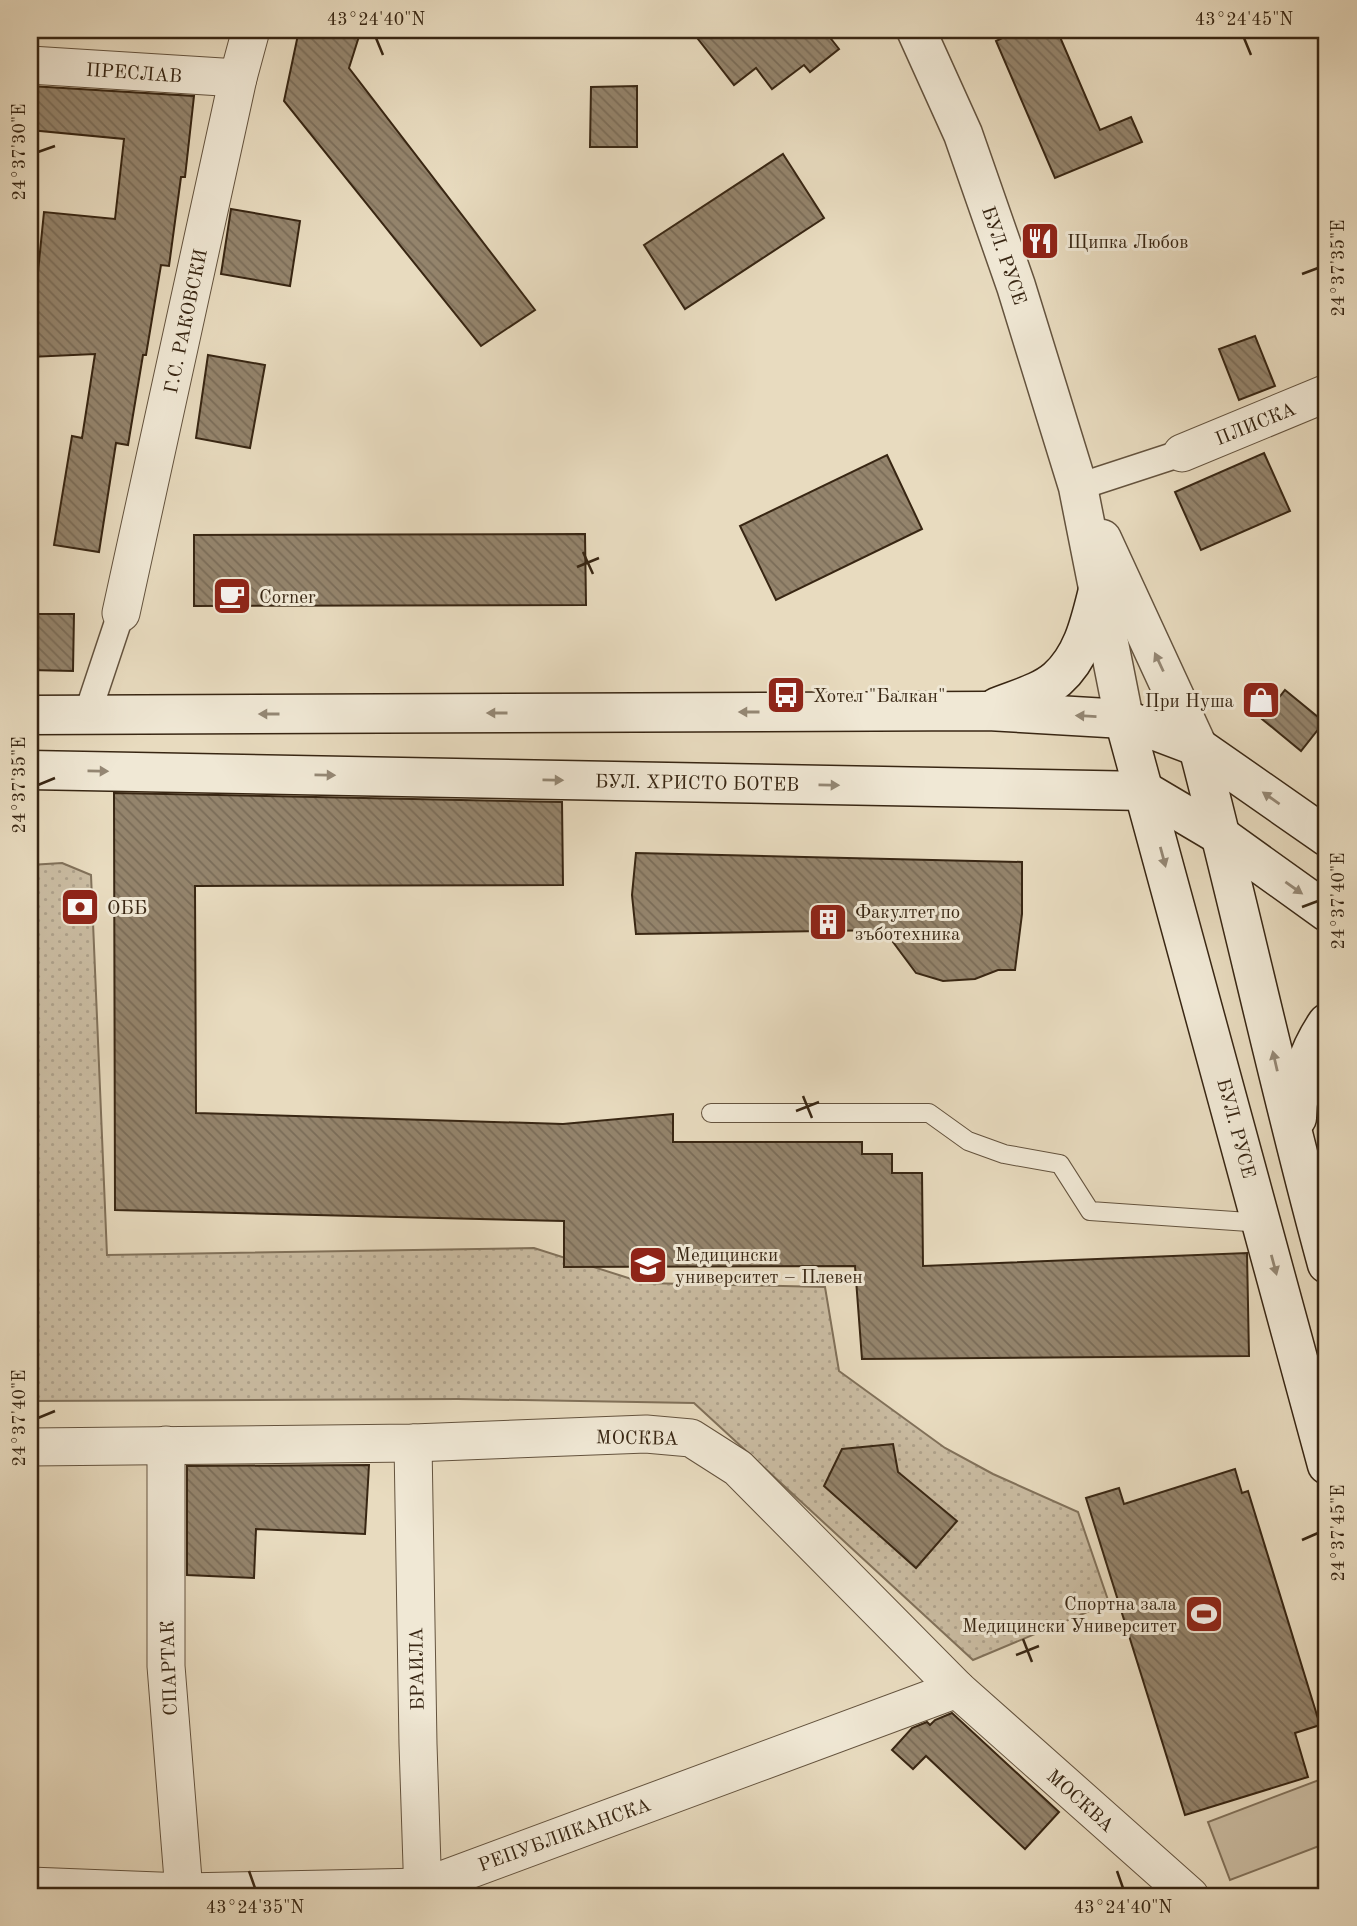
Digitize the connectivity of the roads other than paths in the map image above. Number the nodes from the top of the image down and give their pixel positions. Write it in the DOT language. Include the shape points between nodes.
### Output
graph roads {
  1 [pos="251,30"];
  2 [pos="916,30"];
  3 [pos="30,65"];
  4 [pos="238,78"];
  5 [pos="1327,393"];
  6 [pos="1182,453"];
  7 [pos="1078,486"];
  8 [pos="1098,590"];
  9 [pos="121,613"];
  10 [pos="988,711"];
  11 [pos="30,715"];
  12 [pos="87,715"];
  13 [pos="1124,719"];
  14 [pos="1198,747"];
  15 [pos="30,770"];
  16 [pos="1145,791"];
  17 [pos="1222,836"];
  18 [pos="1327,836"];
  19 [pos="1327,912"];
  20 [pos="1327,1023"];
  21 [pos="711,1113"];
  22 [pos="1296,1152"];
  23 [pos="1263,1223"];
  24 [pos="1327,1264"];
  25 [pos="413,1443"];
  26 [pos="166,1445"];
  27 [pos="30,1447"];
  28 [pos="1327,1465"];
  29 [pos="957,1689"];
  30 [pos="30,1886"];
  31 [pos="184,1892"];
  32 [pos="423,1892"];
  33 [pos="1190,1896"];
  1 -- 4 [label="street, Г.С. РАКОВСКИ"];
  2 -- 7 [label="main road, БУЛ. РУСЕ" via="967,147"];
  3 -- 4 [label="street, ПРЕСЛАВ"];
  4 -- 9 [label="street, Г.С. РАКОВСКИ"];
  5 -- 6 [label="street, ПЛИСКА"];
  6 -- 7 [label="street"];
  7 -- 8 [label="main road, БУЛ. РУСЕ"];
  14 -- 7 [label="main road, БУЛ. РУСЕ, one-way"];
  8 -- 10 [label="main road" via="1086,636 1057,679"];
  8 -- 13 [label="main road, БУЛ. РУСЕ"];
  9 -- 12 [label="street"];
  10 -- 12 [label="main road, one-way"];
  13 -- 10 [label="main road, one-way"];
  11 -- 12 [label="main road"];
  13 -- 14 [label="main road"];
  13 -- 16 [label="main road, БУЛ. РУСЕ"];
  14 -- 17 [label="main road, БУЛ. РУСЕ"];
  18 -- 14 [label="main road, one-way"];
  15 -- 16 [label="main road, БУЛ. ХРИСТО БОТЕВ, one-way"];
  16 -- 17 [label="main road, БУЛ. ХРИСТО БОТЕВ"];
  16 -- 23 [label="main road, БУЛ. РУСЕ, one-way"];
  17 -- 19 [label="main road, БУЛ. ХРИСТО БОТЕВ, one-way"];
  22 -- 17 [label="main road, one-way"];
  20 -- 22 [label="main road" via="1305,1064"];
  21 -- 23 [label="lane" via="929,1112 968,1141 1004,1154 1060,1164 1090,1211"];
  22 -- 24 [label="main road"];
  23 -- 28 [label="main road, БУЛ. РУСЕ, one-way"];
  25 -- 26 [label="street, МОСКВА"];
  25 -- 29 [label="street, МОСКВА" via="646,1434 691,1438 738,1468"];
  25 -- 32 [label="street, БРАИЛА"];
  26 -- 27 [label="street, МОСКВА"];
  26 -- 31 [label="street, СПАРТАК" via="166,1666"];
  29 -- 32 [label="street, РЕПУБЛИКАНСКА"];
  29 -- 33 [label="street, МОСКВА"];
  30 -- 31 [label="street, РЕПУБЛИКАНСКА"];
  31 -- 32 [label="street, РЕПУБЛИКАНСКА"];
}
